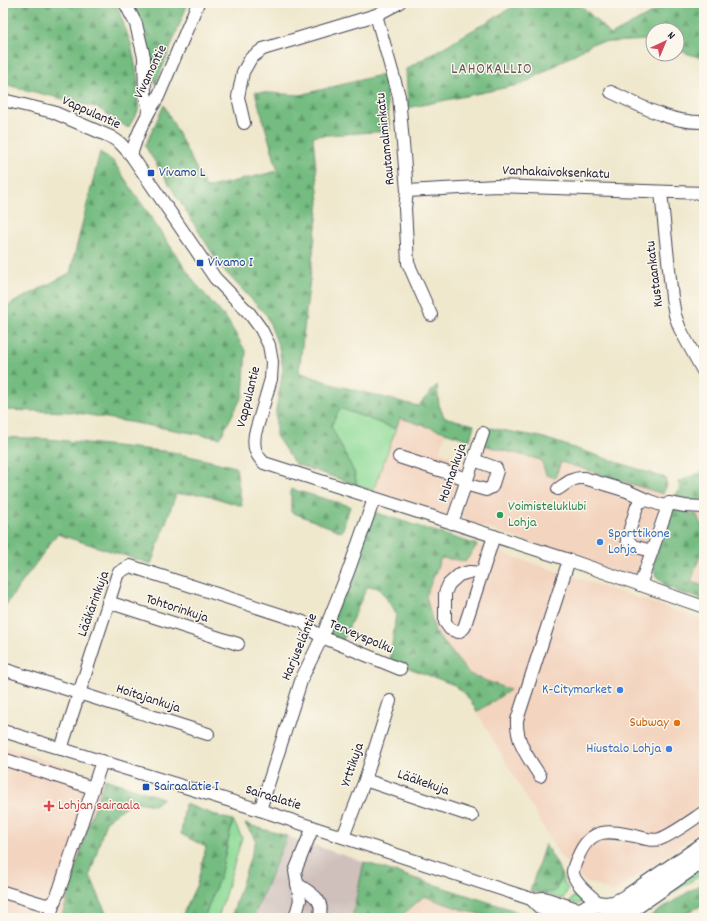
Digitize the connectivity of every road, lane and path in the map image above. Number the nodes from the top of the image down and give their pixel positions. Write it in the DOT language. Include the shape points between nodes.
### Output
graph roads {
  1 [pos="125,3"];
  2 [pos="198,3"];
  3 [pos="399,3"];
  4 [pos="376,15"];
  5 [pos="611,92"];
  6 [pos="3,100"];
  7 [pos="149,110"];
  8 [pos="704,122"];
  9 [pos="244,124"];
  10 [pos="131,155"];
  11 [pos="407,191"];
  12 [pos="661,192"];
  13 [pos="704,193"];
  14 [pos="431,315"];
  15 [pos="703,371"];
  16 [pos="483,433"];
  17 [pos="399,457"];
  18 [pos="474,460"];
  19 [pos="466,482"];
  20 [pos="558,488"];
  21 [pos="374,499"];
  22 [pos="647,500"];
  23 [pos="668,505"];
  24 [pos="704,507"];
  25 [pos="452,523"];
  26 [pos="494,536"];
  27 [pos="652,551"];
  28 [pos="569,560"];
  29 [pos="482,573"];
  30 [pos="640,585"];
  31 [pos="108,602"];
  32 [pos="704,607"];
  33 [pos="316,634"];
  34 [pos="238,644"];
  35 [pos="3,669"];
  36 [pos="400,669"];
  37 [pos="80,693"];
  38 [pos="390,702"];
  39 [pos="3,731"];
  40 [pos="208,734"];
  41 [pos="61,749"];
  42 [pos="3,759"];
  43 [pos="102,762"];
  44 [pos="540,776"];
  45 [pos="365,780"];
  46 [pos="93,788"];
  47 [pos="260,810"];
  48 [pos="704,812"];
  49 [pos="472,816"];
  50 [pos="313,827"];
  51 [pos="343,837"];
  52 [pos="704,846"];
  53 [pos="704,859"];
  54 [pos="296,884"];
  55 [pos="3,892"];
  56 [pos="55,900"];
  57 [pos="529,904"];
  58 [pos="592,909"];
  59 [pos="49,918"];
  60 [pos="295,918"];
  61 [pos="320,918"];
  62 [pos="568,918"];
  63 [pos="618,918"];
  64 [pos="623,918"];
  1 -- 7 [label="street" via="136,24 144,56 145,93"];
  2 -- 7 [label="street, Vivamontie" via="158,97"];
  3 -- 4 [label="street"];
  4 -- 9 [label="street" via="264,49 251,58 243,72 238,97"];
  4 -- 11 [label="street, Rautamalminkatu" via="399,96"];
  5 -- 8 [label="street" via="658,114 677,120"];
  6 -- 10 [label="street, Vappulantie" via="53,112 104,134 120,143"];
  7 -- 10 [label="street, Vivamontie"];
  10 -- 21 [label="street, Vappulantie" via="215,278 250,314 269,345 272,362 271,380 255,434 254,450 257,457 264,463"];
  11 -- 12 [label="street, Vanhakaivoksenkatu" via="496,186"];
  11 -- 14 [label="street, Rautamalminkatu" via="405,208 408,263"];
  12 -- 13 [label="street, Vanhakaivoksenkatu"];
  12 -- 15 [label="street, Kustaankatu" via="675,315"];
  16 -- 18 [label="street, Holmankuja"];
  17 -- 19 [label="street"];
  18 -- 19 [label="street, Holmankuja"];
  18 -- 19 [label="street" via="496,468 492,487 486,490"];
  19 -- 25 [label="street, Holmankuja"];
  20 -- 22 [label="street" via="578,477 628,491"];
  21 -- 25 [label="street, Vappulantie"];
  21 -- 33 [label="street, Harjuseläntie" via="348,572"];
  22 -- 23 [label="street"];
  22 -- 27 [label="street" via="637,506 627,539 633,546"];
  23 -- 24 [label="street"];
  23 -- 27 [label="street"];
  25 -- 26 [label="street, Vappulantie"];
  26 -- 28 [label="street, Vappulantie"];
  26 -- 29 [label="street"];
  27 -- 30 [label="street"];
  28 -- 30 [label="street, Vappulantie"];
  28 -- 44 [label="street" via="517,720 516,731 520,743"];
  29 -- 29 [label="street" via="464,628 458,632 450,630 445,622 445,593 449,584 459,575 469,572"];
  30 -- 32 [label="street, Vappulantie"];
  31 -- 33 [label="street, Lääkärinkuja" via="118,573 130,566 293,618 303,622"];
  31 -- 34 [label="street, Tohtorinkuja"];
  31 -- 37 [label="street, Lääkärinkuja"];
  33 -- 36 [label="street, Terveyspolku"];
  33 -- 47 [label="street, Harjuseläntie"];
  35 -- 37 [label="street, Hoitajankuja"];
  37 -- 40 [label="street, Hoitajankuja"];
  37 -- 41 [label="street, Lääkärinkuja"];
  38 -- 45 [label="street, Yrttikuja"];
  39 -- 41 [label="street, Sairaalatie"];
  41 -- 43 [label="street, Sairaalatie"];
  42 -- 46 [label="street"];
  43 -- 46 [label="street"];
  43 -- 47 [label="street, Sairaalatie"];
  45 -- 49 [label="street, Lääkekuja"];
  45 -- 51 [label="street, Yrttikuja"];
  46 -- 56 [label="street"];
  47 -- 50 [label="street, Sairaalatie"];
  48 -- 58 [label="street" via="659,839 649,840 607,831 587,842 581,849 573,872 575,879 584,889"];
  50 -- 51 [label="street, Sairaalatie"];
  50 -- 54 [label="street" via="295,871"];
  51 -- 57 [label="street, Sairaalatie"];
  52 -- 58 [label="main road" via="626,898 614,904"];
  53 -- 64 [label="main road" via="629,911"];
  54 -- 60 [label="street" via="300,900"];
  54 -- 61 [label="street" via="313,894 320,902"];
  55 -- 56 [label="street" via="46,905"];
  56 -- 59 [label="street"];
  57 -- 58 [label="street, Sairaalatie" via="544,898 577,908"];
  57 -- 62 [label="street, Sairaalatie"];
  58 -- 63 [label="main road" via="614,911"];
}
